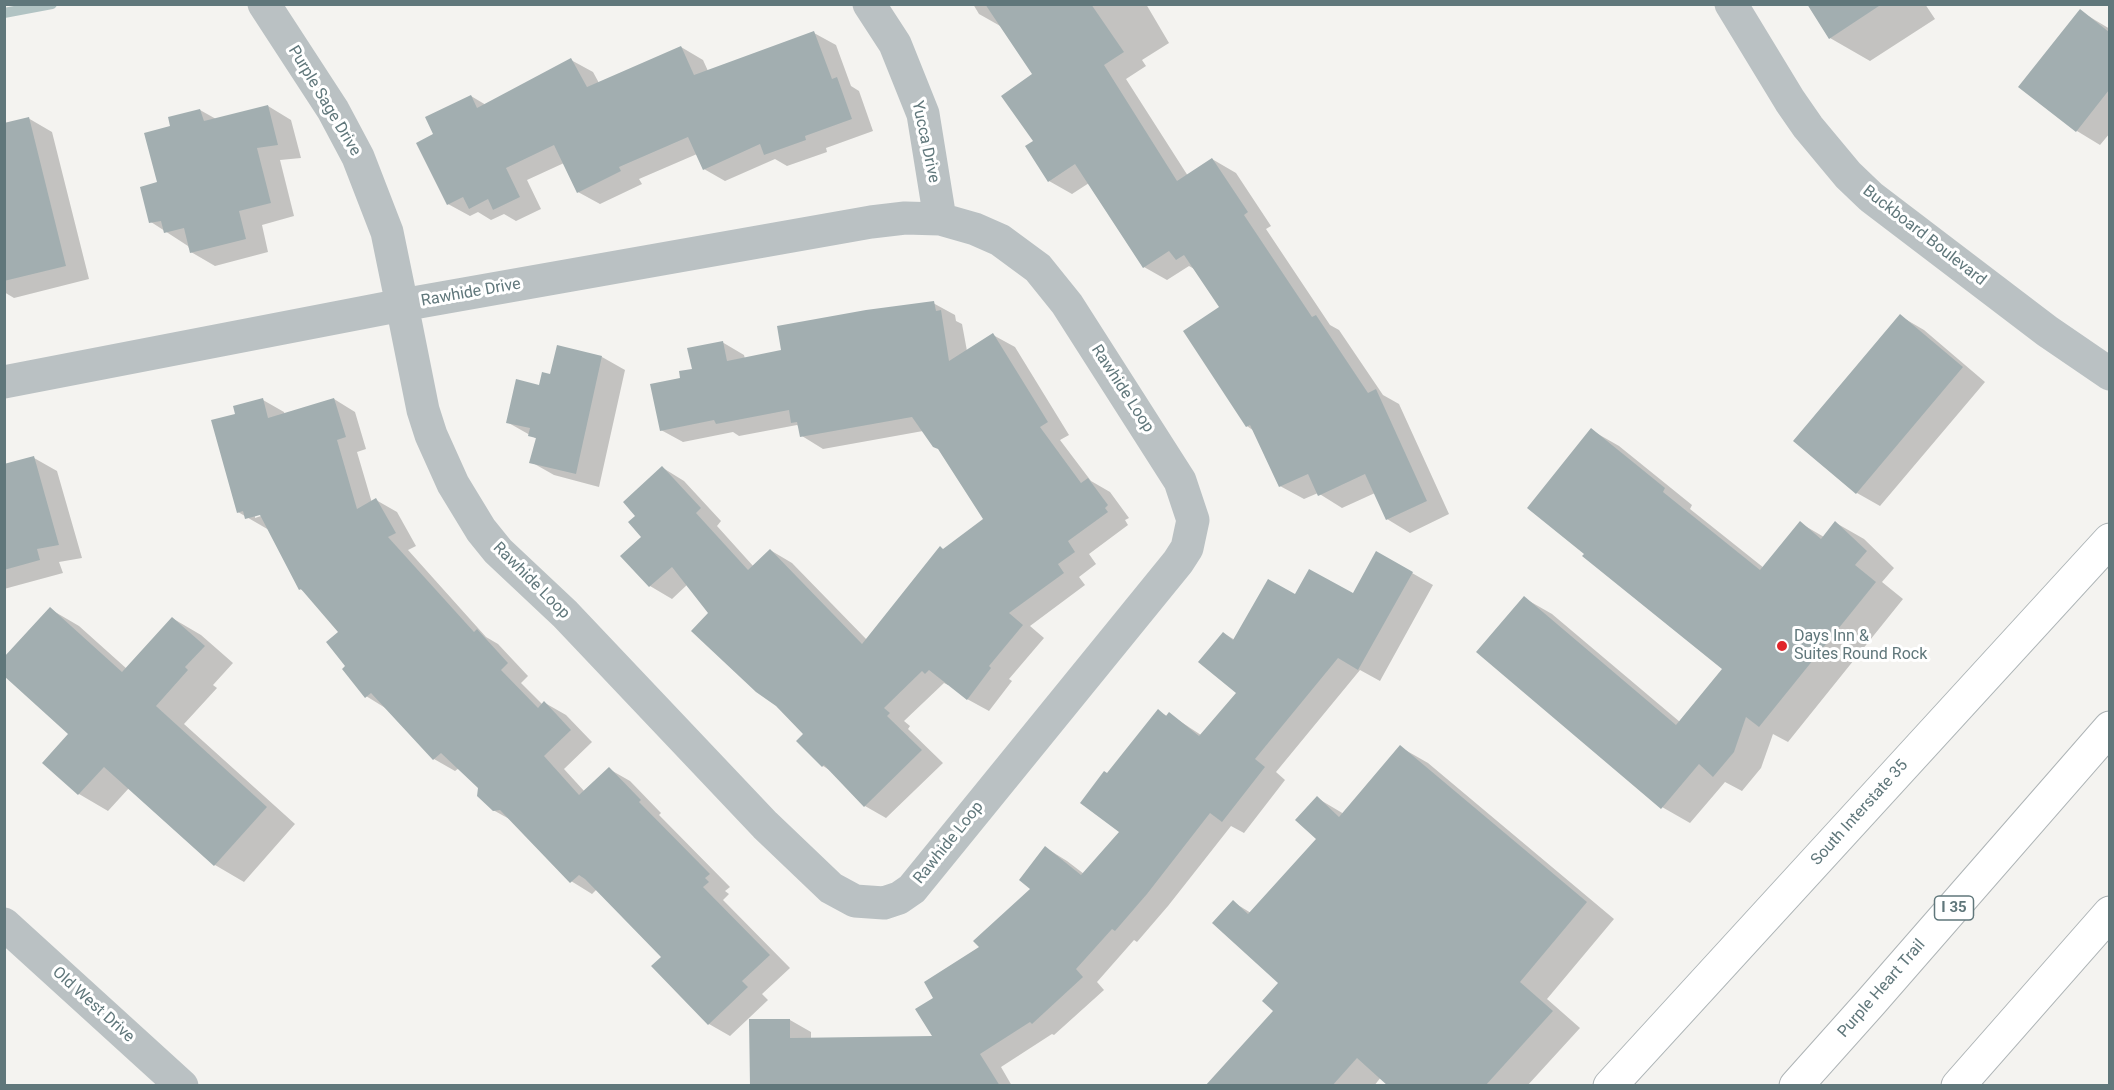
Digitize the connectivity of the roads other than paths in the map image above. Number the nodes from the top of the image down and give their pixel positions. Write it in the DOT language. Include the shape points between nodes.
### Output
graph roads {
  1 [pos="264,4"];
  2 [pos="869,4"];
  3 [pos="1731,4"];
  4 [pos="940,219"];
  5 [pos="402,306"];
  6 [pos="2109,374"];
  7 [pos="4,382"];
  8 [pos="2109,540"];
  9 [pos="2109,728"];
  10 [pos="2109,913"];
  11 [pos="4,924"];
  12 [pos="182,1086"];
  13 [pos="1611,1086"];
  14 [pos="1796,1086"];
  15 [pos="1958,1086"];
  1 -- 5 [label="street, Purple Sage Drive" via="333,110 358,157 387,232"];
  2 -- 4 [label="street, Yucca Drive" via="895,44 923,114"];
  3 -- 6 [label="street, Buckboard Boulevard" via="1790,101 1848,175 1871,197"];
  4 -- 5 [label="street, Rawhide Drive" via="871,222"];
  4 -- 5 [label="street, Rawhide Loop" via="1000,240 1038,268 1067,304 1180,481 1193,520 1187,548 1178,562 912,889 884,903 855,902 831,888 765,825 481,530 453,484 431,435"];
  5 -- 7 [label="street, Rawhide Drive"];
  8 -- 13 [label="main road, South Interstate 35"];
  9 -- 14 [label="main road, Purple Heart Trail / I 35"];
  10 -- 15 [label="main road"];
  11 -- 12 [label="street, Old West Drive"];
}
